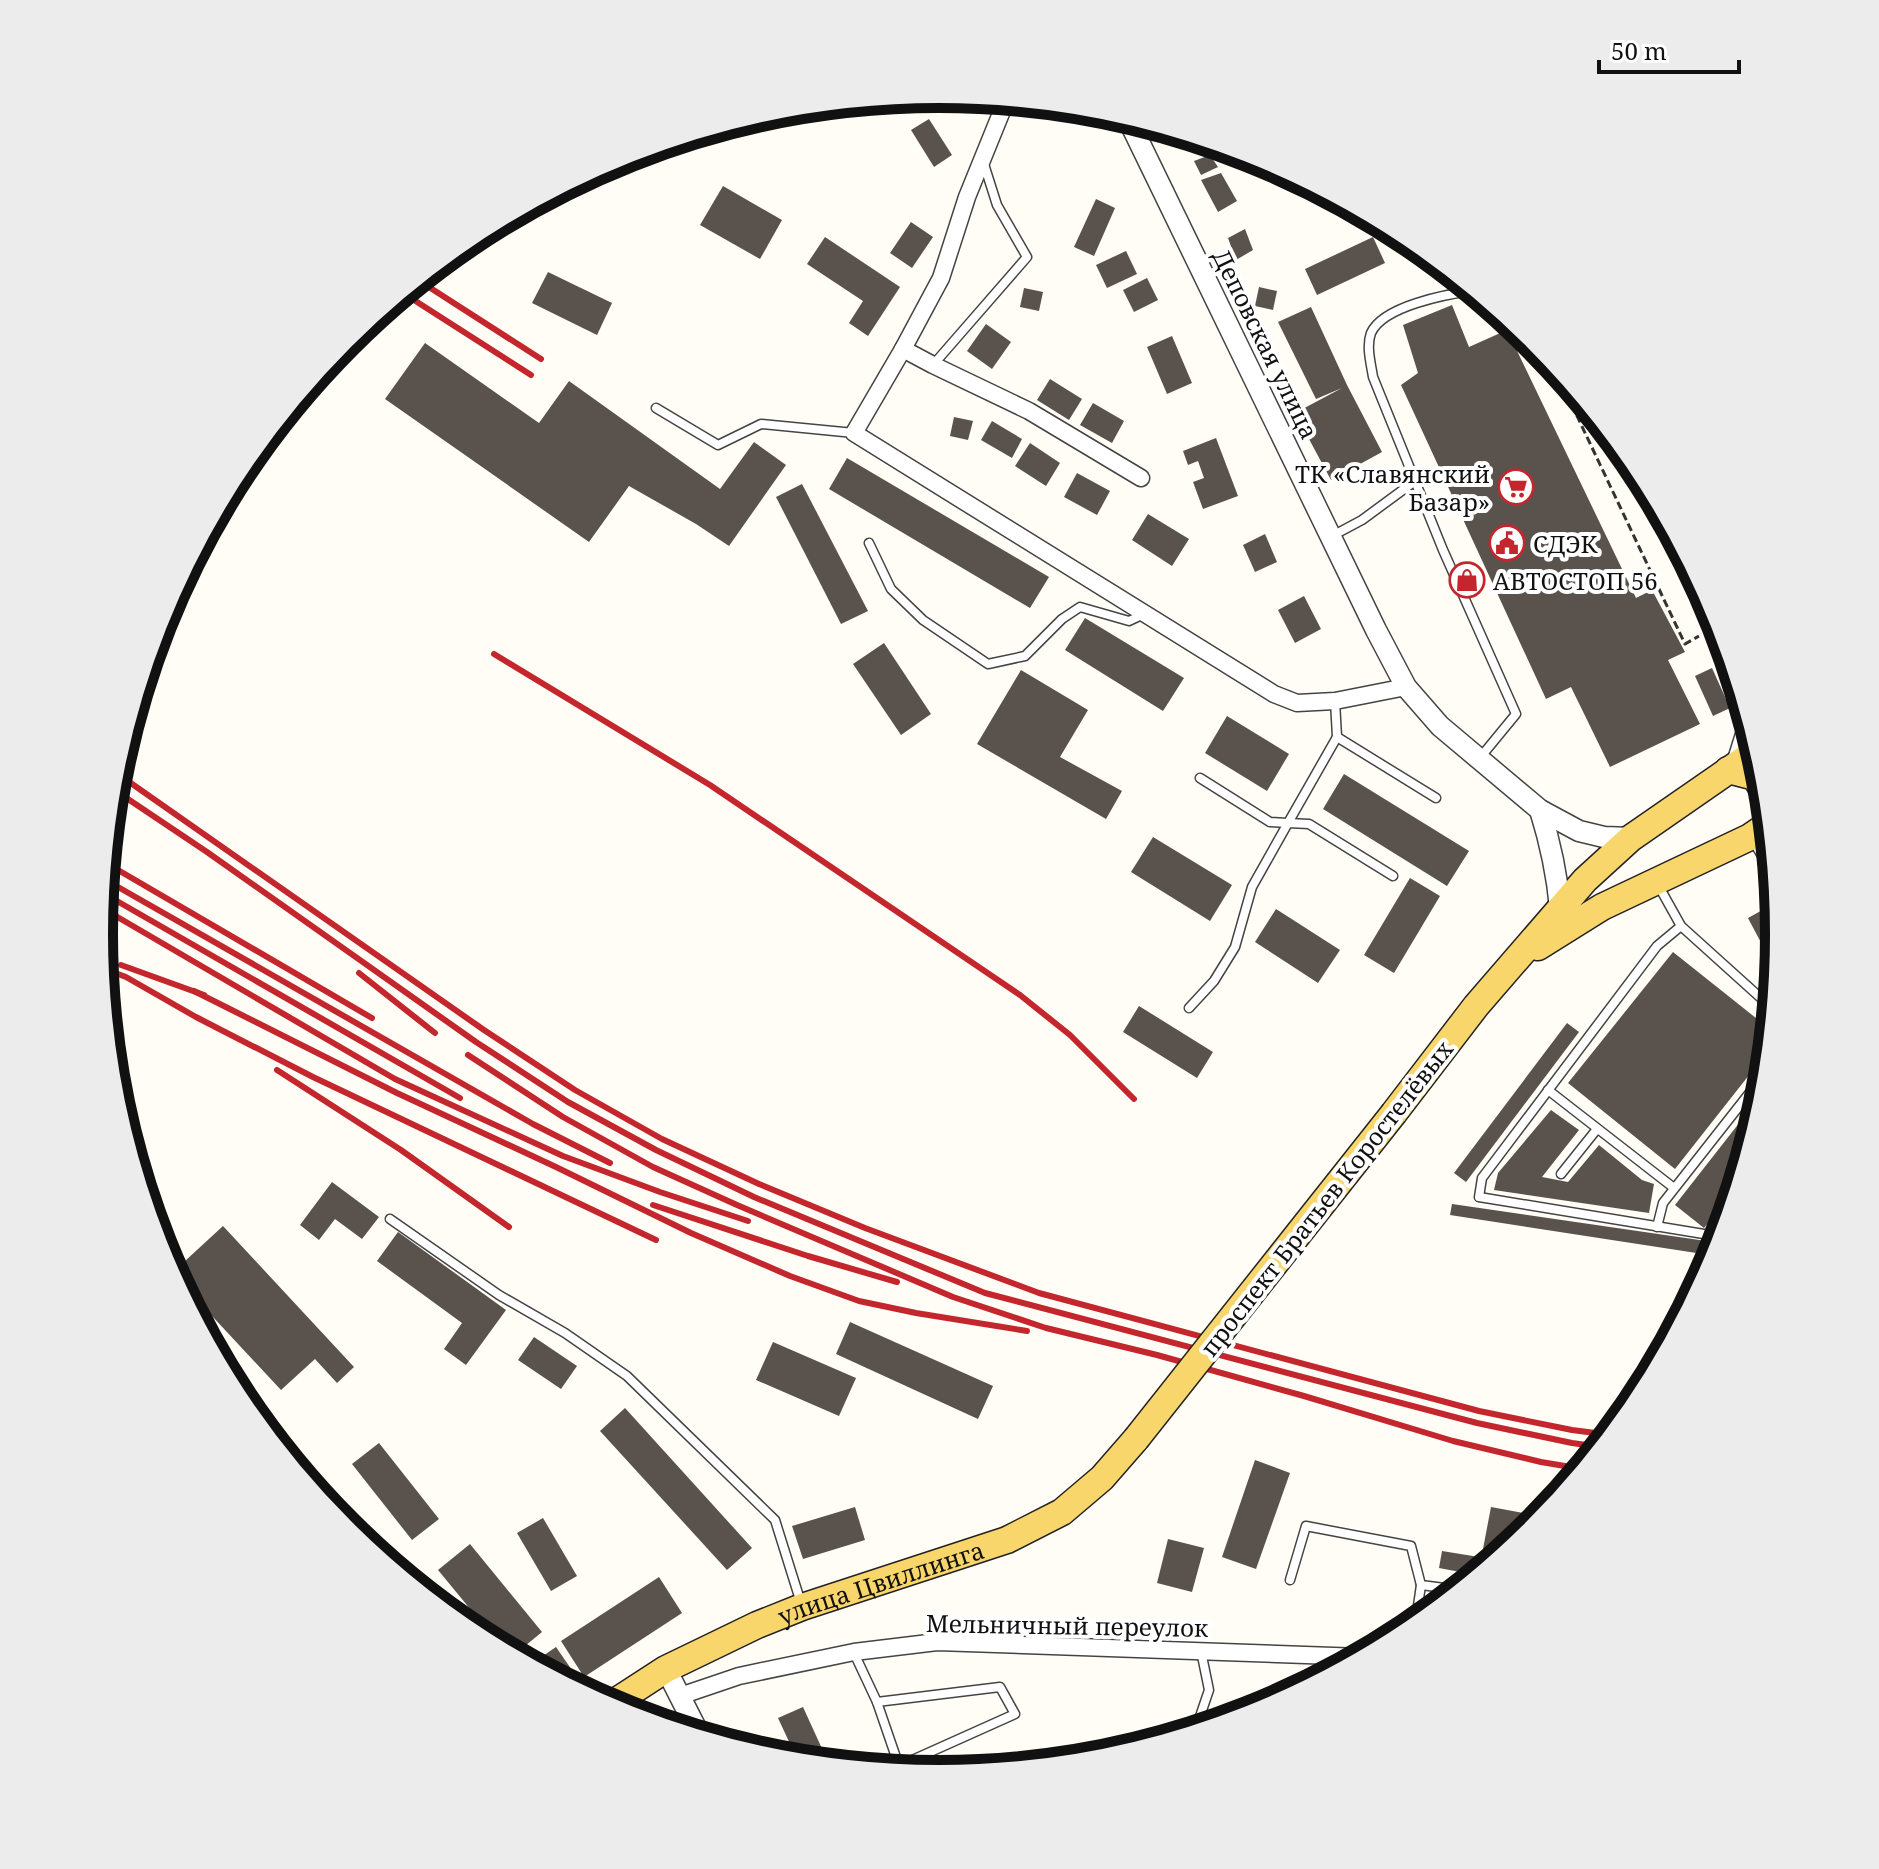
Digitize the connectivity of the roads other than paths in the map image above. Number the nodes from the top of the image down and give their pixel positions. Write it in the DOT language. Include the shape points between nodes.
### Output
graph roads {
  1 [pos="1002,111"];
  2 [pos="1134,132"];
  3 [pos="983,160"];
  4 [pos="1460,293"];
  5 [pos="903,349"];
  6 [pos="933,365"];
  7 [pos="656,408"];
  8 [pos="854,433"];
  9 [pos="1141,478"];
  10 [pos="1415,481"];
  11 [pos="1331,537"];
  12 [pos="869,543"];
  13 [pos="1145,614"];
  14 [pos="1406,687"];
  15 [pos="1335,701"];
  16 [pos="1740,732"];
  17 [pos="1337,737"];
  18 [pos="1746,758"];
  19 [pos="1479,759"];
  20 [pos="1728,770"];
  21 [pos="1750,776"];
  22 [pos="1200,778"];
  23 [pos="1436,798"];
  24 [pos="1540,810"];
  25 [pos="1288,823"];
  26 [pos="1760,830"];
  27 [pos="1631,838"];
  28 [pos="1393,876"];
  29 [pos="1657,882"];
  30 [pos="1560,908"];
  31 [pos="1681,926"];
  32 [pos="1518,959"];
  33 [pos="1763,1000"];
  34 [pos="1189,1008"];
  35 [pos="1548,1090"];
  36 [pos="1751,1091"];
  37 [pos="1597,1129"];
  38 [pos="1561,1174"];
  39 [pos="1674,1188"];
  40 [pos="390,1219"];
  41 [pos="1657,1227"];
  42 [pos="1709,1236"];
  43 [pos="1136,1439"];
  44 [pos="1290,1580"];
  45 [pos="1421,1585"];
  46 [pos="1445,1588"];
  47 [pos="802,1607"];
  48 [pos="1418,1609"];
  49 [pos="1201,1651"];
  50 [pos="854,1652"];
  51 [pos="1341,1656"];
  52 [pos="666,1669"];
  53 [pos="680,1696"];
  54 [pos="622,1698"];
  55 [pos="877,1702"];
  56 [pos="1199,1719"];
  57 [pos="694,1723"];
  58 [pos="895,1759"];
  59 [pos="915,1760"];
  1 -- 3 [label="street"];
  2 -- 11 [label="street, Деповская улица"];
  3 -- 5 [label="street" via="941,278"];
  3 -- 6 [label="lane" via="997,205 1027,257"];
  4 -- 10 [label="lane" via="1421,301 1384,318 1372,332 1373,377"];
  5 -- 6 [label="street"];
  5 -- 8 [label="street"];
  6 -- 9 [label="street" via="1029,411"];
  7 -- 8 [label="lane" via="718,445 761,424"];
  8 -- 13 [label="street"];
  10 -- 11 [label="lane"];
  10 -- 19 [label="lane" via="1516,714"];
  11 -- 14 [label="street, Деповская улица"];
  12 -- 13 [label="lane" via="891,589 923,620 988,664 1025,656 1080,607 1129,621"];
  13 -- 15 [label="street" via="1274,694 1297,703"];
  14 -- 15 [label="street"];
  14 -- 19 [label="street, Деповская улица"];
  15 -- 17 [label="lane"];
  16 -- 20 [label="lane"];
  17 -- 23 [label="lane"];
  17 -- 25 [label="lane"];
  18 -- 20 [label="main road, проспект Братьев Коростелёвых"];
  19 -- 24 [label="street, Деповская улица"];
  20 -- 21 [label="main road"];
  20 -- 27 [label="main road, проспект Братьев Коростелёвых"];
  22 -- 25 [label="lane" via="1270,822"];
  24 -- 27 [label="street, Деповская улица" via="1579,831"];
  24 -- 30 [label="street"];
  25 -- 28 [label="lane" via="1309,824"];
  25 -- 34 [label="lane" via="1252,887 1235,947"];
  26 -- 29 [label="main road, проспект Братьев Коростелёвых"];
  27 -- 30 [label="main road, проспект Братьев Коростелёвых"];
  29 -- 31 [label="lane"];
  29 -- 32 [label="main road, проспект Братьев Коростелёвых" via="1602,907"];
  30 -- 32 [label="main road, проспект Братьев Коростелёвых"];
  31 -- 33 [label="lane"];
  31 -- 35 [label="lane" via="1657,946"];
  32 -- 43 [label="main road, проспект Братьев Коростелёвых, bridge"];
  35 -- 37 [label="lane"];
  35 -- 41 [label="lane" via="1482,1178 1479,1197"];
  36 -- 39 [label="lane"];
  37 -- 38 [label="lane"];
  37 -- 39 [label="lane"];
  39 -- 41 [label="lane" via="1663,1203"];
  40 -- 47 [label="lane" via="627,1376 775,1520"];
  41 -- 42 [label="lane"];
  43 -- 47 [label="main road, улица Цвиллинга" via="1062,1512 1007,1540"];
  44 -- 45 [label="lane" via="1306,1526 1411,1546"];
  45 -- 46 [label="lane"];
  45 -- 48 [label="lane"];
  47 -- 52 [label="main road, улица Цвиллинга"];
  49 -- 50 [label="street, Мельничный переулок" via="937,1642"];
  49 -- 51 [label="street, Мельничный переулок"];
  49 -- 56 [label="lane" via="1209,1690"];
  50 -- 53 [label="street, Мельничный переулок" via="739,1676"];
  50 -- 55 [label="lane"];
  52 -- 53 [label="street"];
  52 -- 54 [label="main road, улица Цвиллинга"];
  53 -- 57 [label="street"];
  55 -- 58 [label="lane"];
  55 -- 59 [label="lane" via="1000,1687 1015,1714"];
}
